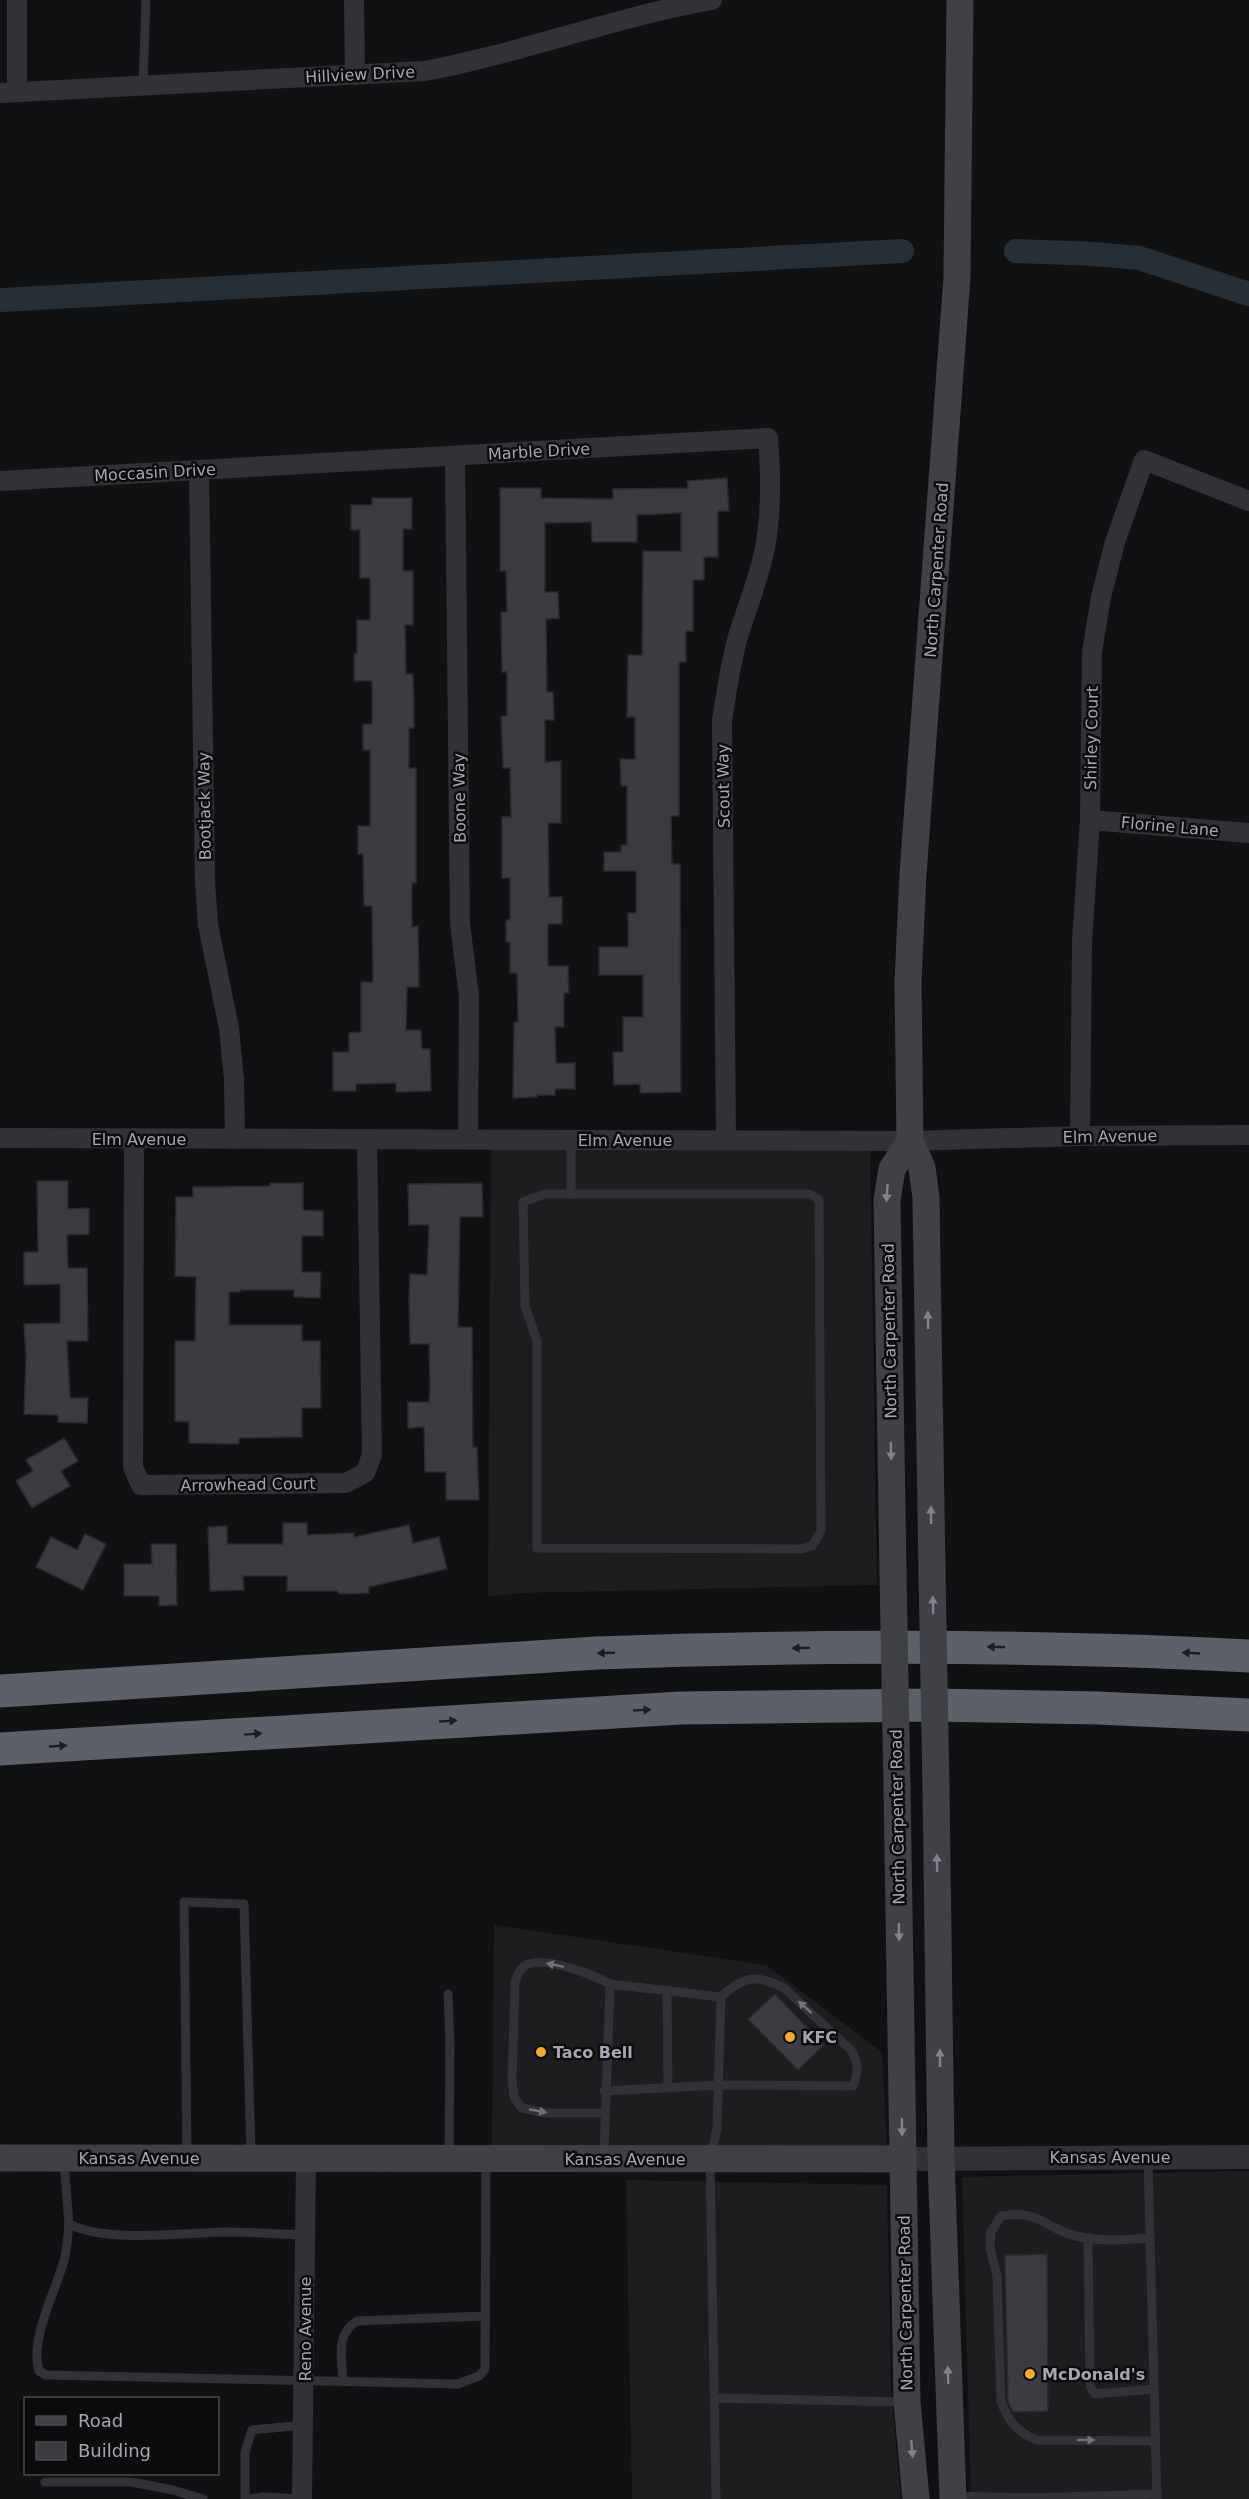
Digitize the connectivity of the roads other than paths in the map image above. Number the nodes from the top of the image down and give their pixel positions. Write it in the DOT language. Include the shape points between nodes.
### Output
graph roads {
  1 [pos="16,0"];
  2 [pos="146,0"];
  3 [pos="354,0"];
  4 [pos="712,0"];
  5 [pos="960,0"];
  6 [pos="355,75"];
  7 [pos="143,86"];
  8 [pos="9,92"];
  9 [pos="768,438"];
  10 [pos="455,456"];
  11 [pos="309,464"];
  12 [pos="199,470"];
  13 [pos="0,481"];
  14 [pos="1249,501"];
  15 [pos="1090,820"];
  16 [pos="1249,833"];
  17 [pos="1249,1135"];
  18 [pos="1080,1136"];
  19 [pos="0,1138"];
  20 [pos="134,1138"];
  21 [pos="235,1139"];
  22 [pos="367,1139"];
  23 [pos="468,1139"];
  24 [pos="571,1139"];
  25 [pos="726,1140"];
  26 [pos="910,1141"];
  27 [pos="571,1194"];
  28 [pos="1249,1656"];
  29 [pos="0,1690"];
  30 [pos="1249,1715"];
  31 [pos="0,1749"];
  32 [pos="610,1984"];
  33 [pos="667,1992"];
  34 [pos="448,1994"];
  35 [pos="721,1997"];
  36 [pos="719,2085"];
  37 [pos="668,2088"];
  38 [pos="604,2091"];
  39 [pos="604,2113"];
  40 [pos="1148,2157"];
  41 [pos="1249,2157"];
  42 [pos="0,2158"];
  43 [pos="63,2158"];
  44 [pos="187,2158"];
  45 [pos="251,2158"];
  46 [pos="306,2158"];
  47 [pos="449,2158"];
  48 [pos="486,2158"];
  49 [pos="941,2158"];
  50 [pos="604,2159"];
  51 [pos="710,2159"];
  52 [pos="903,2159"];
  53 [pos="69,2224"];
  54 [pos="306,2235"];
  55 [pos="1088,2238"];
  56 [pos="1150,2238"];
  57 [pos="485,2316"];
  58 [pos="305,2380"];
  59 [pos="343,2381"];
  60 [pos="1154,2389"];
  61 [pos="715,2398"];
  62 [pos="907,2402"];
  63 [pos="304,2425"];
  64 [pos="1156,2441"];
  65 [pos="45,2482"];
  66 [pos="1157,2497"];
  67 [pos="953,2498"];
  68 [pos="203,2499"];
  69 [pos="247,2499"];
  70 [pos="302,2499"];
  71 [pos="716,2499"];
  72 [pos="916,2499"];
  1 -- 8 [label="street"];
  2 -- 7 [label="lane"];
  3 -- 6 [label="street"];
  4 -- 6 [label="street, Hillview Drive" via="643,13 471,63 425,71"];
  5 -- 26 [label="main road, North Carpenter Road" via="957,277 913,874 908,982"];
  6 -- 7 [label="street, Hillview Drive"];
  7 -- 8 [label="street, Hillview Drive"];
  9 -- 10 [label="street, Marble Drive"];
  9 -- 25 [label="street, Scout Way" via="770,499 765,547 738,640 722,721"];
  10 -- 11 [label="street, Marble Drive"];
  10 -- 23 [label="street, Boone Way" via="460,924 469,996"];
  11 -- 12 [label="street, Moccasin Drive"];
  12 -- 13 [label="street, Moccasin Drive"];
  12 -- 21 [label="street, Bootjack Way" via="205,882 208,925 229,1028"];
  14 -- 15 [label="street, Shirley Court" via="1144,460 1115,542 1092,652"];
  15 -- 16 [label="street, Florine Lane"];
  15 -- 18 [label="street, Shirley Court" via="1082,942"];
  17 -- 18 [label="street, Elm Avenue"];
  18 -- 26 [label="street, Elm Avenue"];
  19 -- 20 [label="street, Elm Avenue"];
  20 -- 21 [label="street, Elm Avenue"];
  20 -- 22 [label="street, Arrowhead Court" via="133,1467 141,1485 346,1483 365,1473 372,1455"];
  21 -- 22 [label="street, Elm Avenue"];
  22 -- 23 [label="street, Elm Avenue"];
  23 -- 24 [label="street, Elm Avenue"];
  24 -- 25 [label="street, Elm Avenue"];
  24 -- 27 [label="lane"];
  25 -- 26 [label="street, Elm Avenue"];
  49 -- 26 [label="main road, North Carpenter Road, one-way, bridge" via="926,1198 922,1168"];
  26 -- 52 [label="main road, North Carpenter Road, one-way, bridge" via="892,1168 886,1200"];
  27 -- 27 [label="lane" via="810,1194 819,1200 821,1531 812,1546 537,1548 537,1341 525,1306 523,1202 544,1194"];
  28 -- 29 [label="highway, one-way" via="1004,1647 681,1650"];
  31 -- 30 [label="highway, one-way" via="752,1706 1014,1706"];
  32 -- 33 [label="lane"];
  32 -- 38 [label="lane"];
  32 -- 39 [label="lane, one-way" via="548,1963 532,1963 521,1969 515,1982 514,2097 522,2108 545,2113"];
  33 -- 35 [label="lane"];
  33 -- 37 [label="lane"];
  34 -- 47 [label="lane"];
  35 -- 36 [label="lane"];
  36 -- 35 [label="lane, one-way" via="853,2086 857,2077 852,2051 784,1988 756,1978 737,1982"];
  36 -- 37 [label="lane"];
  36 -- 51 [label="lane" via="717,2128"];
  37 -- 38 [label="lane"];
  38 -- 39 [label="lane"];
  39 -- 50 [label="lane"];
  40 -- 41 [label="street, Kansas Avenue"];
  40 -- 49 [label="street, Kansas Avenue"];
  40 -- 56 [label="lane"];
  42 -- 43 [label="main road, Kansas Avenue"];
  43 -- 44 [label="main road, Kansas Avenue"];
  43 -- 53 [label="lane"];
  44 -- 45 [label="main road, Kansas Avenue"];
  44 -- 45 [label="lane" via="184,1902 244,1904"];
  45 -- 46 [label="main road, Kansas Avenue"];
  46 -- 47 [label="main road, Kansas Avenue"];
  46 -- 54 [label="street, Reno Avenue"];
  47 -- 48 [label="main road, Kansas Avenue"];
  48 -- 50 [label="main road, Kansas Avenue"];
  48 -- 57 [label="lane"];
  49 -- 52 [label="street, Kansas Avenue"];
  67 -- 49 [label="main road, North Carpenter Road, one-way"];
  50 -- 51 [label="main road, Kansas Avenue"];
  51 -- 52 [label="main road, Kansas Avenue"];
  51 -- 61 [label="lane"];
  52 -- 62 [label="main road, North Carpenter Road"];
  53 -- 54 [label="lane" via="84,2231 121,2234"];
  53 -- 58 [label="lane" via="65,2256 37,2345 39,2371 46,2375"];
  54 -- 58 [label="street, Reno Avenue"];
  55 -- 56 [label="lane"];
  55 -- 60 [label="lane" via="1090,2386 1095,2394 1104,2395"];
  55 -- 64 [label="lane, one-way" via="1016,2213 1001,2216 991,2232 990,2248 997,2276 1000,2402 1021,2434 1037,2440"];
  56 -- 60 [label="lane"];
  57 -- 59 [label="lane" via="357,2321 346,2327 341,2338"];
  57 -- 59 [label="lane" via="485,2369 479,2376 458,2384"];
  58 -- 59 [label="lane"];
  58 -- 63 [label="street, Reno Avenue"];
  60 -- 64 [label="lane"];
  61 -- 62 [label="lane"];
  61 -- 71 [label="lane"];
  62 -- 72 [label="main road, North Carpenter Road, one-way"];
  63 -- 69 [label="lane" via="252,2430 245,2452"];
  63 -- 70 [label="street, Reno Avenue"];
  64 -- 66 [label="lane"];
  65 -- 68 [label="lane" via="131,2482"];
  66 -- 67 [label="lane"];
  69 -- 70 [label="lane"];
}
